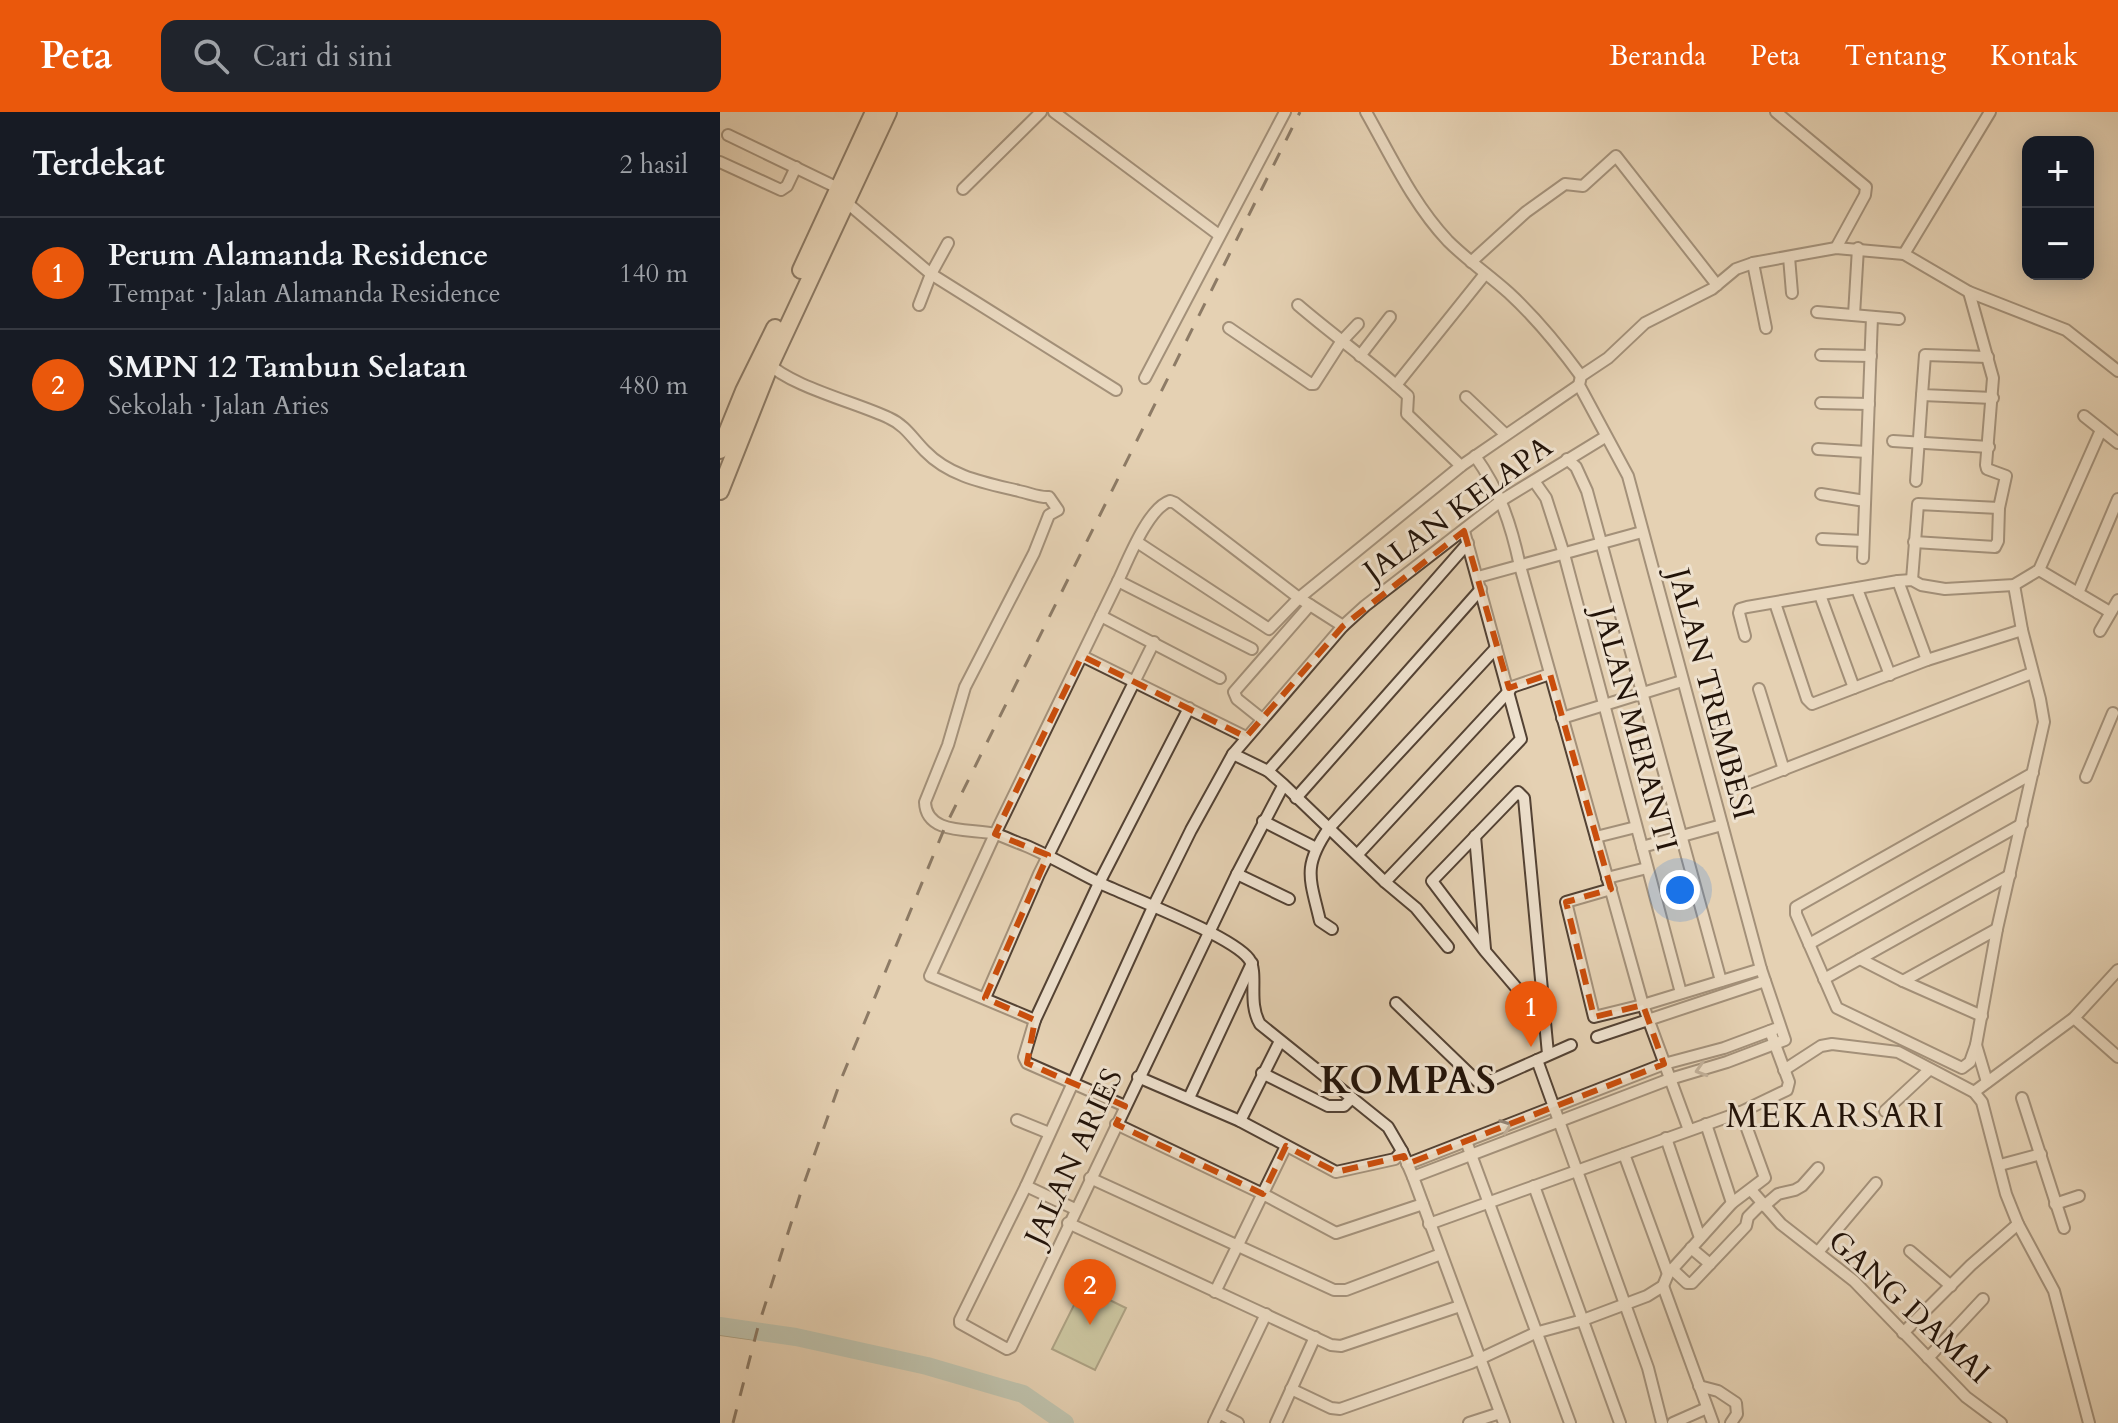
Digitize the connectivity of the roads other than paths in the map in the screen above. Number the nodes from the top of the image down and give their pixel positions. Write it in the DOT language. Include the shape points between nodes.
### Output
graph roads {
  1 [pos="874,112"];
  2 [pos="888,112"];
  3 [pos="1041,112"];
  4 [pos="1054,112"];
  5 [pos="1285,112"];
  6 [pos="1366,112"];
  7 [pos="1776,112"];
  8 [pos="1990,112"];
  9 [pos="1070,117"];
  10 [pos="728,135"];
  11 [pos="720,162"];
  12 [pos="796,167"];
  13 [pos="963,189"];
  14 [pos="842,195"];
  15 [pos="1219,235"];
  16 [pos="948,243"];
  17 [pos="1836,248"];
  18 [pos="1858,248"];
  19 [pos="1904,254"];
  20 [pos="1789,257"];
  21 [pos="1471,262"];
  22 [pos="1753,263"];
  23 [pos="931,274"];
  24 [pos="1485,274"];
  25 [pos="1717,285"];
  26 [pos="1969,292"];
  27 [pos="1792,293"];
  28 [pos="919,305"];
  29 [pos="1298,305"];
  30 [pos="1817,312"];
  31 [pos="1854,315"];
  32 [pos="1390,317"];
  33 [pos="1872,317"];
  34 [pos="1899,319"];
  35 [pos="1358,324"];
  36 [pos="1229,328"];
  37 [pos="1766,328"];
  38 [pos="1341,342"];
  39 [pos="1821,355"];
  40 [pos="1360,356"];
  41 [pos="1871,356"];
  42 [pos="1988,357"];
  43 [pos="766,359"];
  44 [pos="2118,371"];
  45 [pos="1145,378"];
  46 [pos="1580,381"];
  47 [pos="1396,385"];
  48 [pos="1116,390"];
  49 [pos="1922,395"];
  50 [pos="1466,397"];
  51 [pos="1993,398"];
  52 [pos="1821,403"];
  53 [pos="1869,404"];
  54 [pos="2084,416"];
  55 [pos="2101,430"];
  56 [pos="1505,434"];
  57 [pos="1605,437"];
  58 [pos="1893,441"];
  59 [pos="1919,442"];
  60 [pos="2118,443"];
  61 [pos="1989,447"];
  62 [pos="1818,449"];
  63 [pos="720,450"];
  64 [pos="1867,452"];
  65 [pos="1475,456"];
  66 [pos="1567,459"];
  67 [pos="1461,466"];
  68 [pos="1534,481"];
  69 [pos="1916,481"];
  70 [pos="720,491"];
  71 [pos="1821,494"];
  72 [pos="2118,499"];
  73 [pos="1502,500"];
  74 [pos="1865,501"];
  75 [pos="1999,508"];
  76 [pos="1464,531"];
  77 [pos="1642,532"];
  78 [pos="1822,539"];
  79 [pos="1863,541"];
  80 [pos="1137,542"];
  81 [pos="1914,542"];
  82 [pos="1468,543"];
  83 [pos="1601,543"];
  84 [pos="1564,554"];
  85 [pos="1863,558"];
  86 [pos="1520,566"];
  87 [pos="2039,570"];
  88 [pos="1912,580"];
  89 [pos="1118,581"];
  90 [pos="1898,581"];
  91 [pos="1480,583"];
  92 [pos="2014,585"];
  93 [pos="1857,589"];
  94 [pos="2078,593"];
  95 [pos="1820,595"];
  96 [pos="1299,598"];
  97 [pos="2118,600"];
  98 [pos="1775,603"];
  99 [pos="1310,605"];
  100 [pos="2110,612"];
  101 [pos="1101,616"];
  102 [pos="1343,626"];
  103 [pos="2022,630"];
  104 [pos="2100,631"];
  105 [pos="1745,636"];
  106 [pos="1154,642"];
  107 [pos="1496,648"];
  108 [pos="1252,649"];
  109 [pos="1082,656"];
  110 [pos="1927,660"];
  111 [pos="2032,673"];
  112 [pos="1550,674"];
  113 [pos="1890,675"];
  114 [pos="1220,678"];
  115 [pos="1682,681"];
  116 [pos="1135,682"];
  117 [pos="1854,688"];
  118 [pos="1509,689"];
  119 [pos="1759,689"];
  120 [pos="1642,693"];
  121 [pos="1604,705"];
  122 [pos="1189,708"];
  123 [pos="2113,713"];
  124 [pos="1562,718"];
  125 [pos="1262,719"];
  126 [pos="1246,737"];
  127 [pos="1233,754"];
  128 [pos="1784,770"];
  129 [pos="1268,771"];
  130 [pos="2033,773"];
  131 [pos="2086,777"];
  132 [pos="1746,784"];
  133 [pos="1283,786"];
  134 [pos="1296,798"];
  135 [pos="1263,821"];
  136 [pos="2022,824"];
  137 [pos="1722,825"];
  138 [pos="1636,827"];
  139 [pos="1329,828"];
  140 [pos="995,834"];
  141 [pos="1475,836"];
  142 [pos="1596,837"];
  143 [pos="1682,838"];
  144 [pos="1642,847"];
  145 [pos="1316,848"];
  146 [pos="1358,854"];
  147 [pos="1048,855"];
  148 [pos="1647,868"];
  149 [pos="1237,874"];
  150 [pos="2010,875"];
  151 [pos="1385,882"];
  152 [pos="1099,883"];
  153 [pos="1609,884"];
  154 [pos="1289,899"];
  155 [pos="1153,907"];
  156 [pos="1332,929"];
  157 [pos="1997,929"];
  158 [pos="1208,933"];
  159 [pos="1809,944"];
  160 [pos="1448,947"];
  161 [pos="1485,951"];
  162 [pos="1860,959"];
  163 [pos="1252,963"];
  164 [pos="1761,969"];
  165 [pos="2118,971"];
  166 [pos="1824,979"];
  167 [pos="1721,981"];
  168 [pos="1765,981"];
  169 [pos="1903,981"];
  170 [pos="1681,993"];
  171 [pos="985,998"];
  172 [pos="1396,1003"];
  173 [pos="1643,1005"];
  174 [pos="1982,1016"];
  175 [pos="1649,1018"];
  176 [pos="2074,1018"];
  177 [pos="1543,1019"];
  178 [pos="1035,1020"];
  179 [pos="1776,1029"];
  180 [pos="1597,1037"];
  181 [pos="1280,1041"];
  182 [pos="1571,1045"];
  183 [pos="1775,1045"];
  184 [pos="1976,1045"];
  185 [pos="1724,1048"];
  186 [pos="1548,1054"];
  187 [pos="2118,1057"];
  188 [pos="1537,1060"];
  189 [pos="1727,1062"];
  190 [pos="1664,1064"];
  191 [pos="1784,1070"];
  192 [pos="1929,1070"];
  193 [pos="1262,1073"];
  194 [pos="1138,1077"];
  195 [pos="1670,1079"];
  196 [pos="1073,1082"];
  197 [pos="1987,1082"];
  198 [pos="1974,1092"];
  199 [pos="1189,1098"];
  200 [pos="1352,1098"];
  201 [pos="2022,1098"];
  202 [pos="1125,1106"];
  203 [pos="1554,1109"];
  204 [pos="1885,1111"];
  205 [pos="1741,1112"];
  206 [pos="1017,1120"];
  207 [pos="1240,1121"];
  208 [pos="1559,1122"];
  209 [pos="1116,1124"];
  210 [pos="1706,1124"];
  211 [pos="1689,1130"];
  212 [pos="1049,1133"];
  213 [pos="1666,1138"];
  214 [pos="1466,1141"];
  215 [pos="1286,1146"];
  216 [pos="1402,1151"];
  217 [pos="1624,1154"];
  218 [pos="2041,1154"];
  219 [pos="1471,1156"];
  220 [pos="1407,1164"];
  221 [pos="2000,1165"];
  222 [pos="1818,1168"];
  223 [pos="1576,1171"];
  224 [pos="1413,1177"];
  225 [pos="1090,1178"];
  226 [pos="1876,1183"];
  227 [pos="1026,1186"];
  228 [pos="1534,1186"];
  229 [pos="1751,1190"];
  230 [pos="1263,1194"];
  231 [pos="2079,1196"];
  232 [pos="1488,1202"];
  233 [pos="1732,1203"];
  234 [pos="1423,1204"];
  235 [pos="1763,1204"];
  236 [pos="2055,1204"];
  237 [pos="1075,1209"];
  238 [pos="1068,1223"];
  239 [pos="1429,1224"];
  240 [pos="2018,1224"];
  241 [pos="2064,1228"];
  242 [pos="1700,1238"];
  243 [pos="1238,1246"];
  244 [pos="1691,1248"];
  245 [pos="1910,1251"];
  246 [pos="1818,1252"];
  247 [pos="1441,1254"];
  248 [pos="1710,1264"];
  249 [pos="1670,1272"];
  250 [pos="1663,1286"];
  251 [pos="1951,1286"];
  252 [pos="1215,1292"];
  253 [pos="1983,1299"];
  254 [pos="1460,1306"];
  255 [pos="1625,1306"];
  256 [pos="1266,1314"];
  257 [pos="960,1320"];
  258 [pos="1583,1320"];
  259 [pos="1535,1333"];
  260 [pos="1903,1333"];
  261 [pos="1315,1337"];
  262 [pos="1928,1358"];
  263 [pos="1481,1359"];
  264 [pos="1699,1386"];
  265 [pos="1291,1389"];
  266 [pos="1707,1408"];
  267 [pos="1216,1418"];
  268 [pos="1502,1418"];
  269 [pos="1238,1423"];
  270 [pos="1276,1423"];
  271 [pos="1469,1423"];
  272 [pos="1570,1423"];
  273 [pos="1620,1423"];
  274 [pos="1662,1423"];
  275 [pos="1673,1423"];
  276 [pos="1713,1423"];
  277 [pos="1731,1423"];
  278 [pos="2001,1423"];
  279 [pos="2089,1423"];
  1 -- 14 [label="highway"];
  2 -- 14 [label="highway"];
  3 -- 13 [label="street"];
  4 -- 9 [label="street"];
  5 -- 15 [label="street"];
  6 -- 21 [label="street, JALAN TREMBESI" via="1430,219"];
  7 -- 17 [label="street" via="1866,187"];
  8 -- 19 [label="street"];
  9 -- 15 [label="street"];
  10 -- 12 [label="street"];
  11 -- 12 [label="street" via="781,190"];
  12 -- 14 [label="street"];
  14 -- 23 [label="street"];
  14 -- 43 [label="highway"];
  15 -- 45 [label="street"];
  16 -- 23 [label="street"];
  17 -- 18 [label="street"];
  17 -- 20 [label="street"];
  18 -- 19 [label="street"];
  18 -- 31 [label="street"];
  19 -- 26 [label="street"];
  20 -- 22 [label="street"];
  20 -- 27 [label="street"];
  21 -- 24 [label="street, JALAN TREMBESI"];
  21 -- 25 [label="street" via="1526,212 1565,184 1583,186 1616,156"];
  22 -- 25 [label="street"];
  22 -- 37 [label="street"];
  23 -- 28 [label="street"];
  23 -- 48 [label="street"];
  24 -- 46 [label="street, JALAN TREMBESI" via="1557,344"];
  24 -- 47 [label="street"];
  25 -- 46 [label="street" via="1645,323"];
  26 -- 42 [label="street"];
  26 -- 44 [label="street" via="2066,330"];
  29 -- 38 [label="street"];
  30 -- 31 [label="street"];
  31 -- 33 [label="street"];
  32 -- 40 [label="street"];
  33 -- 34 [label="street"];
  33 -- 41 [label="street"];
  35 -- 38 [label="street"];
  36 -- 38 [label="street" via="1311,384"];
  38 -- 40 [label="street"];
  39 -- 41 [label="street"];
  40 -- 47 [label="street"];
  41 -- 53 [label="street"];
  42 -- 49 [label="street" via="1925,355"];
  42 -- 51 [label="street"];
  43 -- 63 [label="highway" via="748,383"];
  43 -- 70 [label="highway"];
  43 -- 140 [label="street" via="796,379 893,420 955,473 1049,497 1058,510 1049,515 965,687 925,802 931,818 949,829"];
  46 -- 56 [label="street"];
  46 -- 57 [label="street, JALAN TREMBESI"];
  47 -- 67 [label="street" via="1408,396 1407,414"];
  49 -- 51 [label="street"];
  49 -- 59 [label="street"];
  50 -- 56 [label="street"];
  51 -- 61 [label="street"];
  52 -- 53 [label="street"];
  53 -- 64 [label="street"];
  54 -- 55 [label="street"];
  55 -- 60 [label="street"];
  55 -- 87 [label="street"];
  56 -- 65 [label="street"];
  57 -- 66 [label="street, JALAN KELAPA"];
  57 -- 77 [label="street, JALAN TREMBESI" via="1628,476"];
  58 -- 59 [label="street"];
  59 -- 61 [label="street"];
  59 -- 69 [label="street"];
  61 -- 75 [label="street" via="1987,469 2006,476"];
  62 -- 64 [label="street"];
  64 -- 74 [label="street"];
  65 -- 67 [label="street"];
  65 -- 73 [label="street"];
  66 -- 68 [label="street, JALAN KELAPA"];
  66 -- 83 [label="street" via="1583,478"];
  67 -- 96 [label="street"];
  68 -- 73 [label="street, JALAN KELAPA"];
  68 -- 84 [label="street, JALAN MERANTI" via="1546,498"];
  71 -- 74 [label="street"];
  72 -- 94 [label="street"];
  73 -- 76 [label="street, JALAN KELAPA"];
  73 -- 86 [label="street"];
  74 -- 79 [label="street"];
  75 -- 81 [label="street" via="1918,504"];
  75 -- 81 [label="street" via="1995,547"];
  76 -- 82 [label="street"];
  76 -- 102 [label="street, JALAN KELAPA"];
  77 -- 83 [label="street"];
  77 -- 115 [label="street, JALAN TREMBESI"];
  78 -- 79 [label="street"];
  79 -- 85 [label="street"];
  80 -- 89 [label="street"];
  80 -- 96 [label="street" via="1269,629"];
  80 -- 96 [label="street" via="1161,504 1170,501"];
  81 -- 88 [label="street"];
  82 -- 91 [label="street"];
  82 -- 129 [label="street"];
  83 -- 84 [label="street"];
  83 -- 120 [label="street"];
  84 -- 86 [label="street"];
  84 -- 121 [label="street, JALAN MERANTI"];
  86 -- 91 [label="street"];
  86 -- 112 [label="street"];
  87 -- 92 [label="street"];
  87 -- 94 [label="street"];
  88 -- 90 [label="street"];
  88 -- 92 [label="street" via="1945,589"];
  89 -- 101 [label="street"];
  89 -- 108 [label="street"];
  90 -- 93 [label="street"];
  90 -- 110 [label="street"];
  91 -- 107 [label="street"];
  91 -- 134 [label="street"];
  92 -- 103 [label="street"];
  93 -- 95 [label="street"];
  93 -- 113 [label="street"];
  94 -- 100 [label="street"];
  95 -- 98 [label="street"];
  95 -- 117 [label="street"];
  96 -- 99 [label="street"];
  97 -- 100 [label="street"];
  98 -- 105 [label="street" via="1740,609"];
  98 -- 117 [label="street" via="1809,704"];
  99 -- 102 [label="street"];
  99 -- 125 [label="street" via="1234,692"];
  100 -- 104 [label="street"];
  101 -- 106 [label="street"];
  101 -- 109 [label="street"];
  102 -- 125 [label="street, JALAN KELAPA"];
  103 -- 110 [label="street"];
  103 -- 111 [label="street"];
  106 -- 114 [label="street"];
  106 -- 116 [label="street"];
  107 -- 118 [label="street"];
  107 -- 139 [label="street"];
  109 -- 116 [label="street"];
  109 -- 140 [label="street"];
  110 -- 113 [label="street"];
  111 -- 128 [label="street"];
  111 -- 130 [label="street" via="2044,722"];
  112 -- 118 [label="street"];
  112 -- 124 [label="street"];
  113 -- 117 [label="street"];
  115 -- 120 [label="street"];
  115 -- 137 [label="street, JALAN TREMBESI"];
  116 -- 122 [label="street"];
  116 -- 147 [label="street"];
  118 -- 146 [label="street"];
  118 -- 151 [label="street" via="1521,739"];
  119 -- 128 [label="street"];
  120 -- 121 [label="street"];
  120 -- 143 [label="street"];
  121 -- 124 [label="street"];
  121 -- 138 [label="street, JALAN MERANTI"];
  122 -- 126 [label="street"];
  122 -- 152 [label="street"];
  123 -- 131 [label="street"];
  124 -- 142 [label="street"];
  125 -- 126 [label="street, JALAN KELAPA"];
  126 -- 127 [label="street, JALAN KELAPA"];
  127 -- 129 [label="street"];
  127 -- 155 [label="street, JALAN KELAPA"];
  128 -- 132 [label="street"];
  129 -- 134 [label="street"];
  130 -- 136 [label="street"];
  130 -- 159 [label="street" via="1801,902 1796,914"];
  133 -- 135 [label="street, JALAN ARIES"];
  134 -- 139 [label="street"];
  135 -- 145 [label="street"];
  135 -- 149 [label="street, JALAN ARIES"];
  136 -- 150 [label="street"];
  136 -- 159 [label="street"];
  137 -- 143 [label="street"];
  137 -- 164 [label="street, JALAN TREMBESI"];
  138 -- 142 [label="street"];
  138 -- 144 [label="street, JALAN MERANTI"];
  139 -- 145 [label="street"];
  139 -- 146 [label="street"];
  140 -- 147 [label="street"];
  140 -- 171 [label="street" via="930,976"];
  141 -- 161 [label="street"];
  141 -- 161 [label="street" via="1432,881"];
  141 -- 177 [label="street" via="1515,793 1521,793"];
  142 -- 153 [label="street"];
  143 -- 144 [label="street"];
  143 -- 167 [label="street"];
  144 -- 148 [label="street, JALAN MERANTI"];
  145 -- 156 [label="street" via="1310,877 1321,922"];
  146 -- 151 [label="street"];
  147 -- 152 [label="street"];
  147 -- 171 [label="street"];
  148 -- 153 [label="street"];
  148 -- 170 [label="street, JALAN MERANTI"];
  149 -- 154 [label="street"];
  149 -- 158 [label="street, JALAN ARIES"];
  150 -- 157 [label="street"];
  150 -- 162 [label="street"];
  151 -- 160 [label="street" via="1416,908"];
  152 -- 155 [label="street"];
  152 -- 178 [label="street"];
  153 -- 173 [label="street"];
  153 -- 173 [label="street" via="1566,902 1594,1017"];
  155 -- 158 [label="street"];
  155 -- 196 [label="street, JALAN KELAPA"];
  157 -- 169 [label="street"];
  157 -- 174 [label="street"];
  158 -- 163 [label="street"];
  158 -- 194 [label="street, JALAN ARIES"];
  159 -- 166 [label="street"];
  161 -- 177 [label="street"];
  162 -- 166 [label="street"];
  162 -- 169 [label="street"];
  163 -- 181 [label="street" via="1253,1011"];
  163 -- 199 [label="street"];
  164 -- 167 [label="street"];
  164 -- 168 [label="street, JALAN TREMBESI"];
  165 -- 176 [label="street"];
  166 -- 184 [label="street" via="1837,1008 1962,1068"];
  167 -- 170 [label="street"];
  168 -- 175 [label="street"];
  168 -- 179 [label="street, JALAN TREMBESI"];
  169 -- 174 [label="street"];
  170 -- 173 [label="street"];
  171 -- 178 [label="street"];
  172 -- 188 [label="street" via="1478,1082"];
  173 -- 175 [label="street"];
  174 -- 184 [label="street"];
  175 -- 180 [label="street"];
  175 -- 190 [label="street"];
  176 -- 187 [label="street"];
  176 -- 197 [label="street"];
  177 -- 186 [label="street"];
  178 -- 196 [label="street" via="1025,1060"];
  179 -- 183 [label="street, JALAN TREMBESI"];
  179 -- 185 [label="street"];
  181 -- 193 [label="street"];
  181 -- 200 [label="street"];
  182 -- 186 [label="street"];
  183 -- 189 [label="street"];
  183 -- 191 [label="street, JALAN TREMBESI"];
  184 -- 197 [label="street"];
  185 -- 189 [label="street"];
  185 -- 190 [label="street"];
  186 -- 188 [label="street"];
  188 -- 203 [label="street"];
  189 -- 195 [label="street, one-way"];
  190 -- 195 [label="street"];
  190 -- 203 [label="street"];
  191 -- 192 [label="street" via="1832,1044 1898,1052"];
  191 -- 205 [label="street" via="1787,1090"];
  192 -- 198 [label="street"];
  192 -- 204 [label="street"];
  193 -- 200 [label="street" via="1328,1106 1344,1106"];
  193 -- 207 [label="street"];
  194 -- 199 [label="street"];
  194 -- 202 [label="street, JALAN ARIES"];
  195 -- 208 [label="street"];
  195 -- 211 [label="street"];
  196 -- 202 [label="street"];
  196 -- 212 [label="street, JALAN KELAPA"];
  197 -- 198 [label="street"];
  198 -- 221 [label="street" via="1982,1102"];
  199 -- 207 [label="street"];
  200 -- 216 [label="street" via="1388,1127"];
  201 -- 218 [label="street"];
  202 -- 209 [label="street, JALAN ARIES"];
  203 -- 208 [label="street"];
  214 -- 203 [label="street, one-way"];
  205 -- 210 [label="street"];
  205 -- 229 [label="street" via="1765,1178"];
  206 -- 212 [label="street"];
  207 -- 215 [label="street"];
  208 -- 219 [label="street"];
  208 -- 223 [label="street"];
  209 -- 225 [label="street, JALAN ARIES"];
  209 -- 230 [label="street"];
  210 -- 211 [label="street"];
  210 -- 233 [label="street"];
  211 -- 213 [label="street"];
  212 -- 227 [label="street, JALAN KELAPA"];
  213 -- 217 [label="street"];
  213 -- 242 [label="street"];
  214 -- 219 [label="street"];
  214 -- 220 [label="street"];
  215 -- 216 [label="street" via="1336,1172 1395,1159"];
  215 -- 230 [label="street"];
  216 -- 220 [label="street"];
  217 -- 223 [label="street"];
  217 -- 249 [label="street"];
  218 -- 221 [label="street"];
  218 -- 236 [label="street"];
  219 -- 224 [label="street"];
  219 -- 232 [label="street"];
  220 -- 224 [label="street"];
  221 -- 240 [label="street"];
  222 -- 235 [label="street" via="1802,1186"];
  223 -- 228 [label="street"];
  223 -- 255 [label="street"];
  224 -- 234 [label="street"];
  225 -- 237 [label="street, JALAN ARIES"];
  225 -- 243 [label="street"];
  226 -- 246 [label="street"];
  227 -- 237 [label="street"];
  227 -- 257 [label="street, JALAN KELAPA"];
  228 -- 232 [label="street"];
  228 -- 258 [label="street"];
  229 -- 233 [label="street"];
  229 -- 235 [label="street, GANG DAMAI"];
  230 -- 234 [label="street" via="1336,1233"];
  230 -- 243 [label="street"];
  231 -- 236 [label="street"];
  232 -- 239 [label="street"];
  232 -- 259 [label="street"];
  233 -- 242 [label="street"];
  234 -- 239 [label="street"];
  235 -- 246 [label="street, GANG DAMAI"];
  235 -- 248 [label="street"];
  236 -- 241 [label="street"];
  237 -- 238 [label="street, JALAN ARIES"];
  238 -- 252 [label="street"];
  238 -- 257 [label="street, JALAN ARIES" via="1011,1347"];
  239 -- 247 [label="street"];
  240 -- 251 [label="street"];
  240 -- 279 [label="street" via="2054,1291"];
  242 -- 244 [label="street"];
  243 -- 247 [label="street" via="1338,1291"];
  243 -- 252 [label="street"];
  244 -- 248 [label="street"];
  244 -- 249 [label="street"];
  245 -- 251 [label="street"];
  246 -- 260 [label="street, GANG DAMAI"];
  247 -- 254 [label="street"];
  248 -- 249 [label="street" via="1690,1284"];
  249 -- 250 [label="street"];
  250 -- 255 [label="street"];
  250 -- 264 [label="street"];
  251 -- 260 [label="street"];
  252 -- 256 [label="street"];
  253 -- 262 [label="street"];
  254 -- 261 [label="street" via="1341,1346"];
  254 -- 263 [label="street"];
  255 -- 258 [label="street"];
  255 -- 274 [label="street"];
  256 -- 261 [label="street"];
  256 -- 267 [label="street"];
  258 -- 259 [label="street"];
  258 -- 273 [label="street"];
  259 -- 263 [label="street"];
  259 -- 272 [label="street"];
  260 -- 262 [label="street, GANG DAMAI"];
  261 -- 265 [label="street"];
  262 -- 278 [label="street, GANG DAMAI"];
  263 -- 265 [label="street" via="1340,1409"];
  263 -- 268 [label="street"];
  264 -- 266 [label="street"];
  264 -- 277 [label="street" via="1736,1403"];
  265 -- 270 [label="street"];
  266 -- 275 [label="street"];
  266 -- 276 [label="street"];
  267 -- 269 [label="street"];
  268 -- 271 [label="street"];
}
